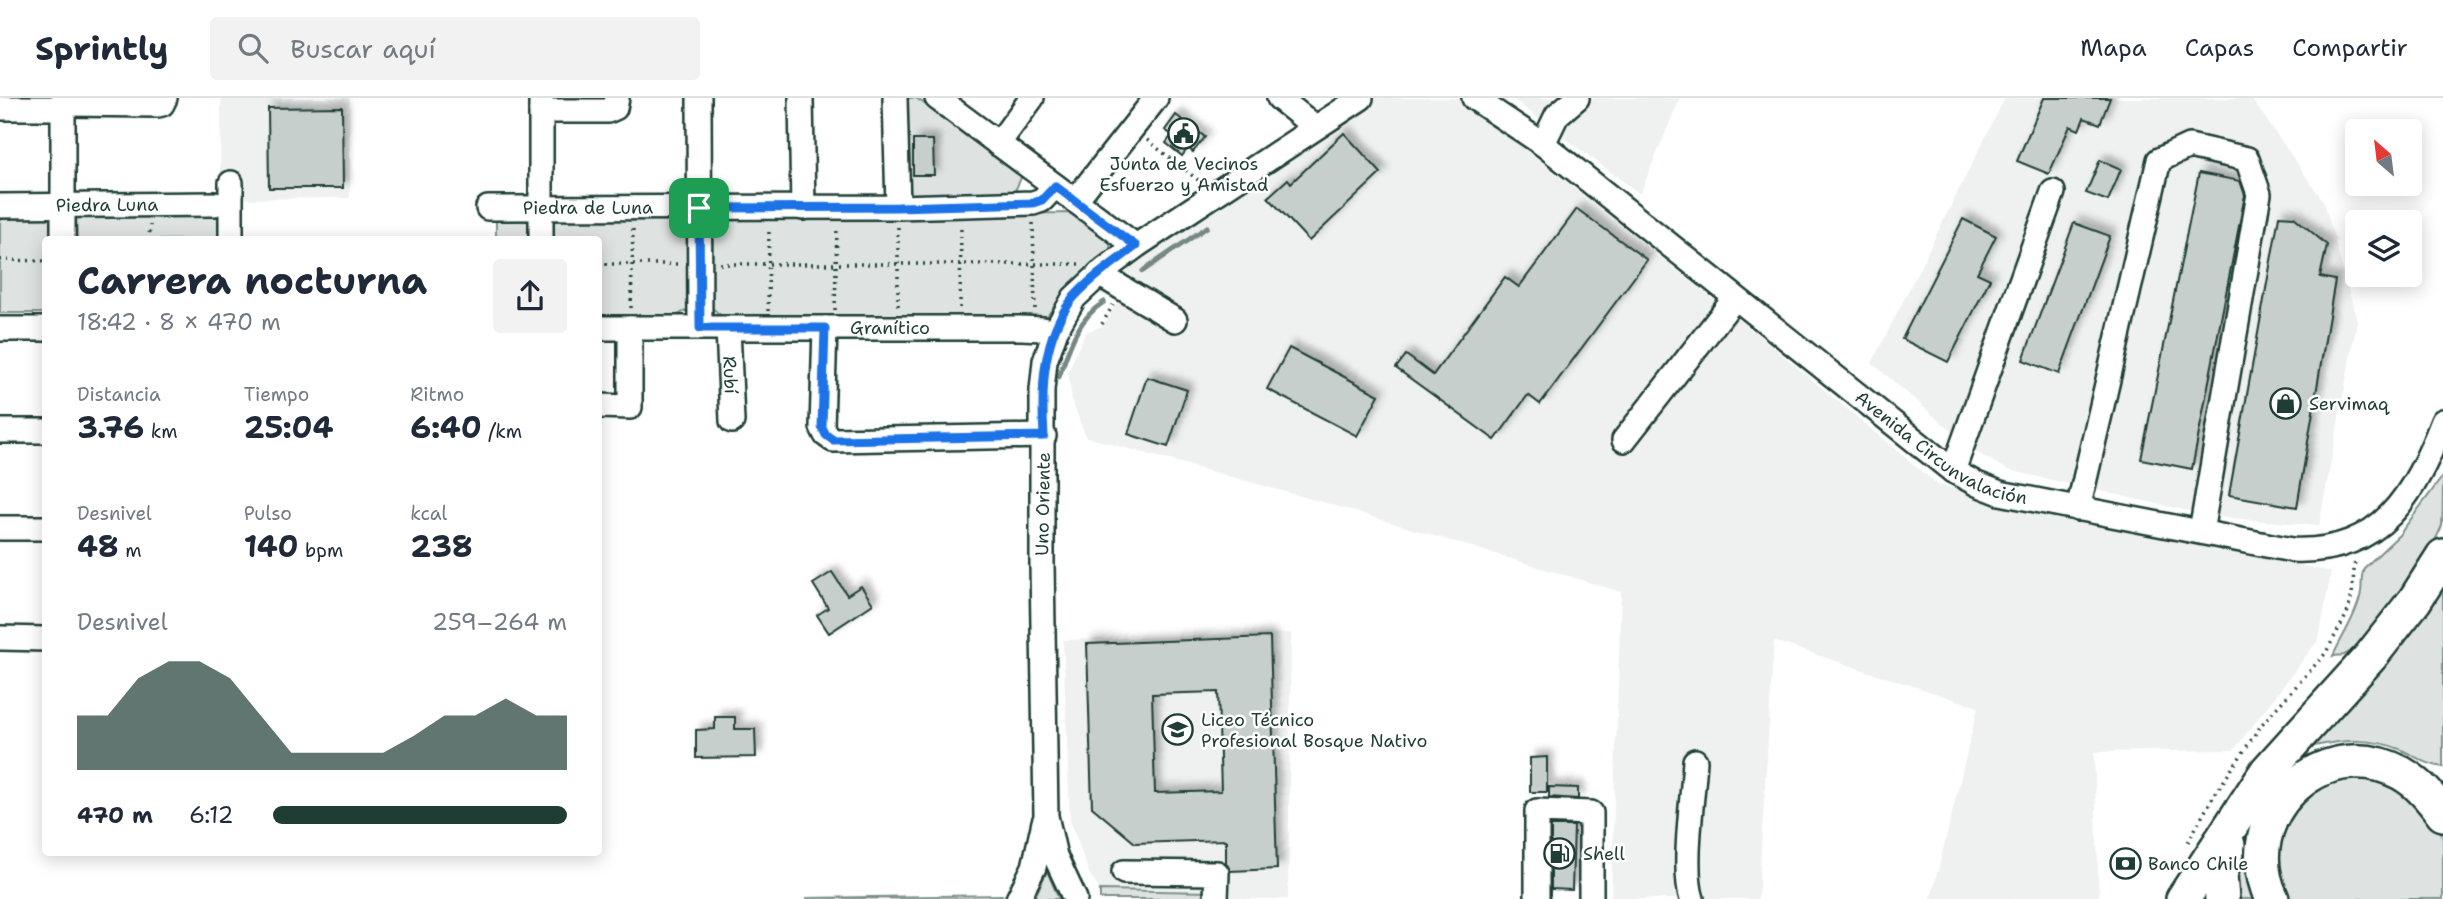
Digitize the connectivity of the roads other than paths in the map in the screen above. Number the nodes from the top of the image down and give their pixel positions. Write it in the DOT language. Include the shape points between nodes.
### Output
graph roads {
  1 [pos="165,98"];
  2 [pos="617,98"];
  3 [pos="699,98"];
  4 [pos="801,98"];
  5 [pos="895,98"];
  6 [pos="937,98"];
  7 [pos="1032,98"];
  8 [pos="1156,98"];
  9 [pos="1279,98"];
  10 [pos="1361,98"];
  11 [pos="1474,98"];
  12 [pos="1575,99"];
  13 [pos="64,103"];
  14 [pos="541,104"];
  15 [pos="0,108"];
  16 [pos="1315,127"];
  17 [pos="998,144"];
  18 [pos="1543,144"];
  19 [pos="231,183"];
  20 [pos="1055,186"];
  21 [pos="2053,192"];
  22 [pos="1075,201"];
  23 [pos="63,205"];
  24 [pos="215,205"];
  25 [pos="0,206"];
  26 [pos="898,207"];
  27 [pos="488,208"];
  28 [pos="542,208"];
  29 [pos="699,208"];
  30 [pos="803,208"];
  31 [pos="63,236"];
  32 [pos="231,236"];
  33 [pos="541,236"];
  34 [pos="1136,246"];
  35 [pos="1089,269"];
  36 [pos="1735,298"];
  37 [pos="1175,320"];
  38 [pos="602,328"];
  39 [pos="630,328"];
  40 [pos="700,328"];
  41 [pos="728,328"];
  42 [pos="830,328"];
  43 [pos="0,329"];
  44 [pos="42,329"];
  45 [pos="1054,333"];
  46 [pos="602,406"];
  47 [pos="732,421"];
  48 [pos="2443,421"];
  49 [pos="42,430"];
  50 [pos="0,431"];
  51 [pos="1044,436"];
  52 [pos="1625,440"];
  53 [pos="1953,471"];
  54 [pos="2078,509"];
  55 [pos="0,528"];
  56 [pos="42,528"];
  57 [pos="2201,532"];
  58 [pos="2443,555"];
  59 [pos="0,638"];
  60 [pos="42,639"];
  61 [pos="1695,761"];
  62 [pos="2240,810"];
  63 [pos="2443,814"];
  64 [pos="1046,816"];
  65 [pos="1124,872"];
  66 [pos="1018,899"];
  67 [pos="1075,899"];
  68 [pos="1216,899"];
  69 [pos="1537,899"];
  70 [pos="1591,899"];
  71 [pos="1692,899"];
  72 [pos="2183,899"];
  73 [pos="2222,899"];
  74 [pos="2272,899"];
  1 -- 13 [label="street" via="158,105"];
  2 -- 14 [label="street" via="615,108 608,111"];
  3 -- 29 [label="street"];
  4 -- 30 [label="street"];
  5 -- 26 [label="street"];
  6 -- 17 [label="street"];
  7 -- 17 [label="street"];
  8 -- 22 [label="street"];
  9 -- 16 [label="street"];
  10 -- 16 [label="street, Uno Oriente"];
  11 -- 18 [label="street, Avenida Circunvalación"];
  12 -- 18 [label="street" via="1557,116"];
  13 -- 15 [label="street"];
  13 -- 23 [label="street"];
  14 -- 28 [label="street"];
  16 -- 34 [label="street, Uno Oriente"];
  17 -- 20 [label="street"];
  18 -- 36 [label="street, Avenida Circunvalación"];
  19 -- 32 [label="street"];
  20 -- 22 [label="street"];
  20 -- 26 [label="street, Piedra de Luna" via="1033,203"];
  21 -- 53 [label="street"];
  22 -- 34 [label="street"];
  23 -- 24 [label="street, Piedra Luna"];
  23 -- 25 [label="street, Piedra Luna"];
  23 -- 31 [label="street"];
  26 -- 30 [label="street, Piedra de Luna"];
  27 -- 28 [label="street, Piedra de Luna"];
  28 -- 29 [label="street, Piedra de Luna"];
  28 -- 33 [label="street"];
  29 -- 30 [label="street, Piedra de Luna"];
  29 -- 40 [label="street"];
  34 -- 35 [label="street, Uno Oriente"];
  35 -- 37 [label="street"];
  35 -- 45 [label="street, Uno Oriente"];
  36 -- 52 [label="street"];
  36 -- 53 [label="street, Avenida Circunvalación"];
  38 -- 39 [label="street, Granítico"];
  39 -- 40 [label="street, Granítico"];
  39 -- 46 [label="street" via="630,407"];
  40 -- 41 [label="street, Granítico"];
  41 -- 42 [label="street, Granítico"];
  41 -- 47 [label="street, Rubí"];
  42 -- 45 [label="street, Granítico" via="1034,328"];
  42 -- 51 [label="street" via="822,427 833,440"];
  43 -- 44 [label="street"];
  45 -- 51 [label="street, Uno Oriente" via="1043,379"];
  48 -- 57 [label="street, Avenida Circunvalación" via="2401,506 2354,540 2324,549 2292,550"];
  49 -- 50 [label="street"];
  51 -- 64 [label="street, Uno Oriente"];
  53 -- 54 [label="street, Avenida Circunvalación" via="2000,494"];
  54 -- 57 [label="street, Avenida Circunvalación"];
  54 -- 57 [label="street" via="2160,160 2189,146 2247,159 2259,194"];
  55 -- 56 [label="street"];
  58 -- 62 [label="highway" via="2392,629 2281,754"];
  59 -- 60 [label="street"];
  61 -- 71 [label="street" via="1688,869"];
  62 -- 72 [label="highway"];
  62 -- 73 [label="highway" via="2221,865"];
  63 -- 74 [label="highway" via="2413,780 2385,766 2338,764 2309,775 2276,807 2264,836 2262,866"];
  64 -- 66 [label="street, Uno Oriente" via="1034,866"];
  64 -- 67 [label="street, Uno Oriente" via="1055,856"];
  65 -- 68 [label="street" via="1217,873"];
  69 -- 70 [label="street" via="1536,811 1591,813"];
}
